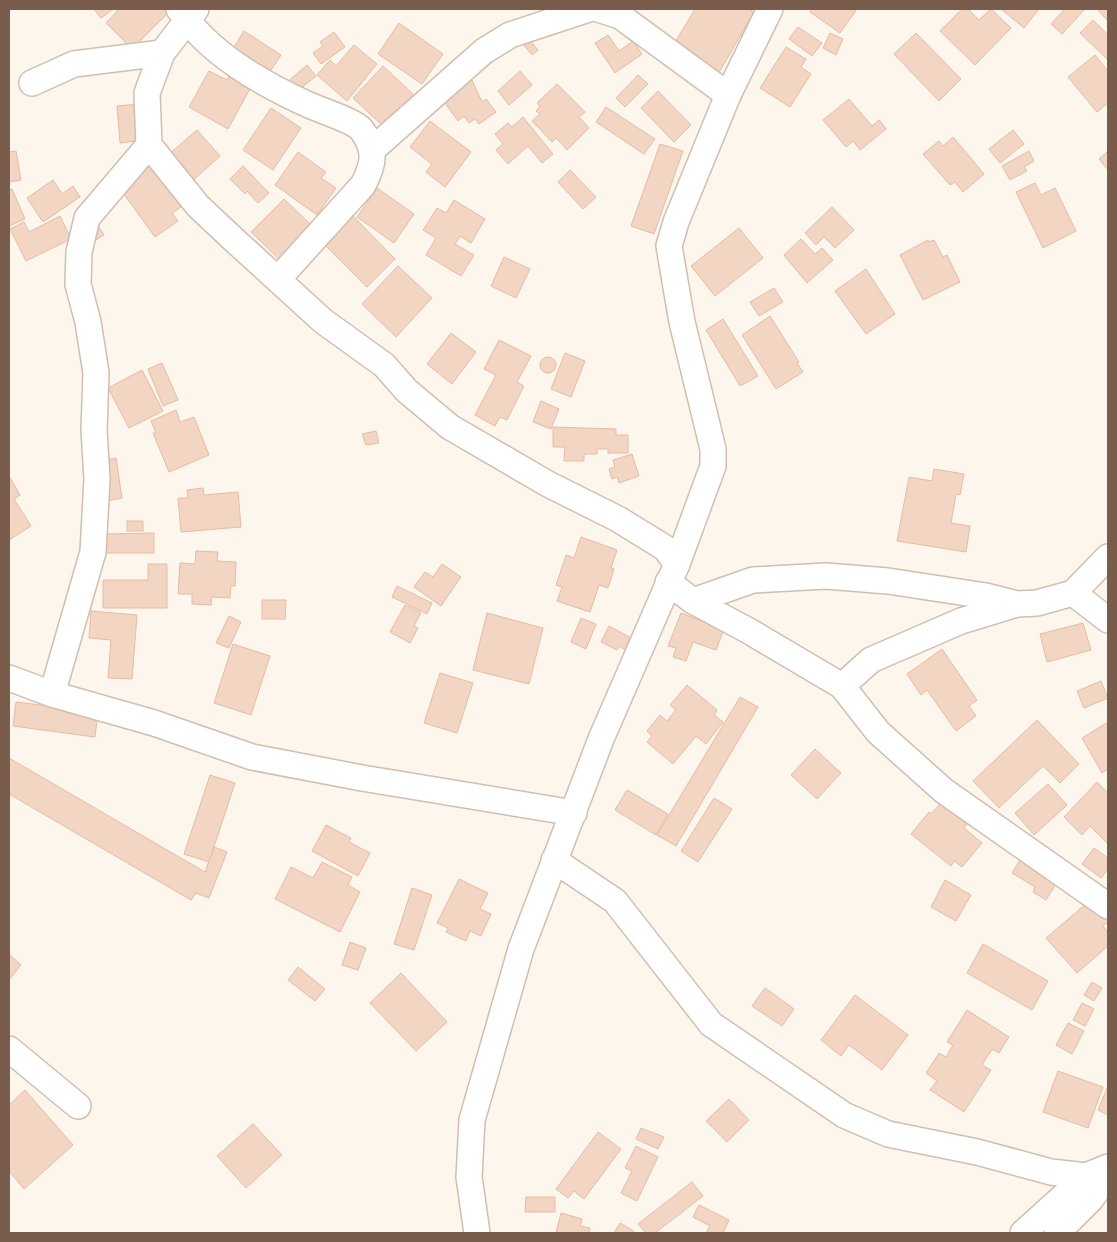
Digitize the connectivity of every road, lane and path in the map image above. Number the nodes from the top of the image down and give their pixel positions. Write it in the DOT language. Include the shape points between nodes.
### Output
graph roads {
  1 [pos="589,9"];
  2 [pos="598,9"];
  3 [pos="770,9"];
  4 [pos="187,12"];
  5 [pos="162,53"];
  6 [pos="32,83"];
  7 [pos="728,95"];
  8 [pos="149,145"];
  9 [pos="372,150"];
  10 [pos="278,279"];
  11 [pos="1108,557"];
  12 [pos="673,573"];
  13 [pos="1073,593"];
  14 [pos="693,601"];
  15 [pos="1017,604"];
  16 [pos="1108,620"];
  17 [pos="9,678"];
  18 [pos="842,686"];
  19 [pos="52,694"];
  20 [pos="574,813"];
  21 [pos="554,860"];
  22 [pos="1108,906"];
  23 [pos="9,1049"];
  24 [pos="78,1106"];
  25 [pos="1101,1173"];
  26 [pos="478,1233"];
  27 [pos="1023,1233"];
  28 [pos="1057,1233"];
  1 -- 9 [label="street" via="510,35 484,51"];
  2 -- 7 [label="street" via="620,16"];
  3 -- 7 [label="street"];
  4 -- 5 [label="street"];
  4 -- 9 [label="street" via="217,50 263,84 360,128"];
  5 -- 6 [label="street" via="74,64"];
  5 -- 8 [label="street" via="147,93"];
  7 -- 12 [label="street" via="676,222 670,246 682,322 713,449 713,466"];
  8 -- 10 [label="street" via="198,206"];
  8 -- 19 [label="street" via="87,218 79,252 78,284 96,373 93,552"];
  9 -- 10 [label="street" via="372,169 363,185"];
  10 -- 12 [label="street" via="323,321 384,365 407,391 450,427 665,548"];
  11 -- 13 [label="street"];
  12 -- 14 [label="street"];
  12 -- 20 [label="street"];
  13 -- 15 [label="street" via="1037,603"];
  13 -- 16 [label="street"];
  14 -- 15 [label="street" via="753,580 826,576 888,581"];
  14 -- 18 [label="street"];
  15 -- 18 [label="street" via="961,621 904,644 871,660"];
  17 -- 19 [label="street"];
  18 -- 22 [label="street" via="878,732 944,791"];
  19 -- 20 [label="street" via="154,723 252,757"];
  20 -- 21 [label="street"];
  21 -- 25 [label="street" via="615,901 711,1024 844,1115 888,1134 977,1152 1052,1172"];
  21 -- 26 [label="street" via="521,949 472,1120 469,1177"];
  23 -- 24 [label="street"];
  25 -- 27 [label="street"];
  25 -- 28 [label="street" via="1091,1199"];
}
